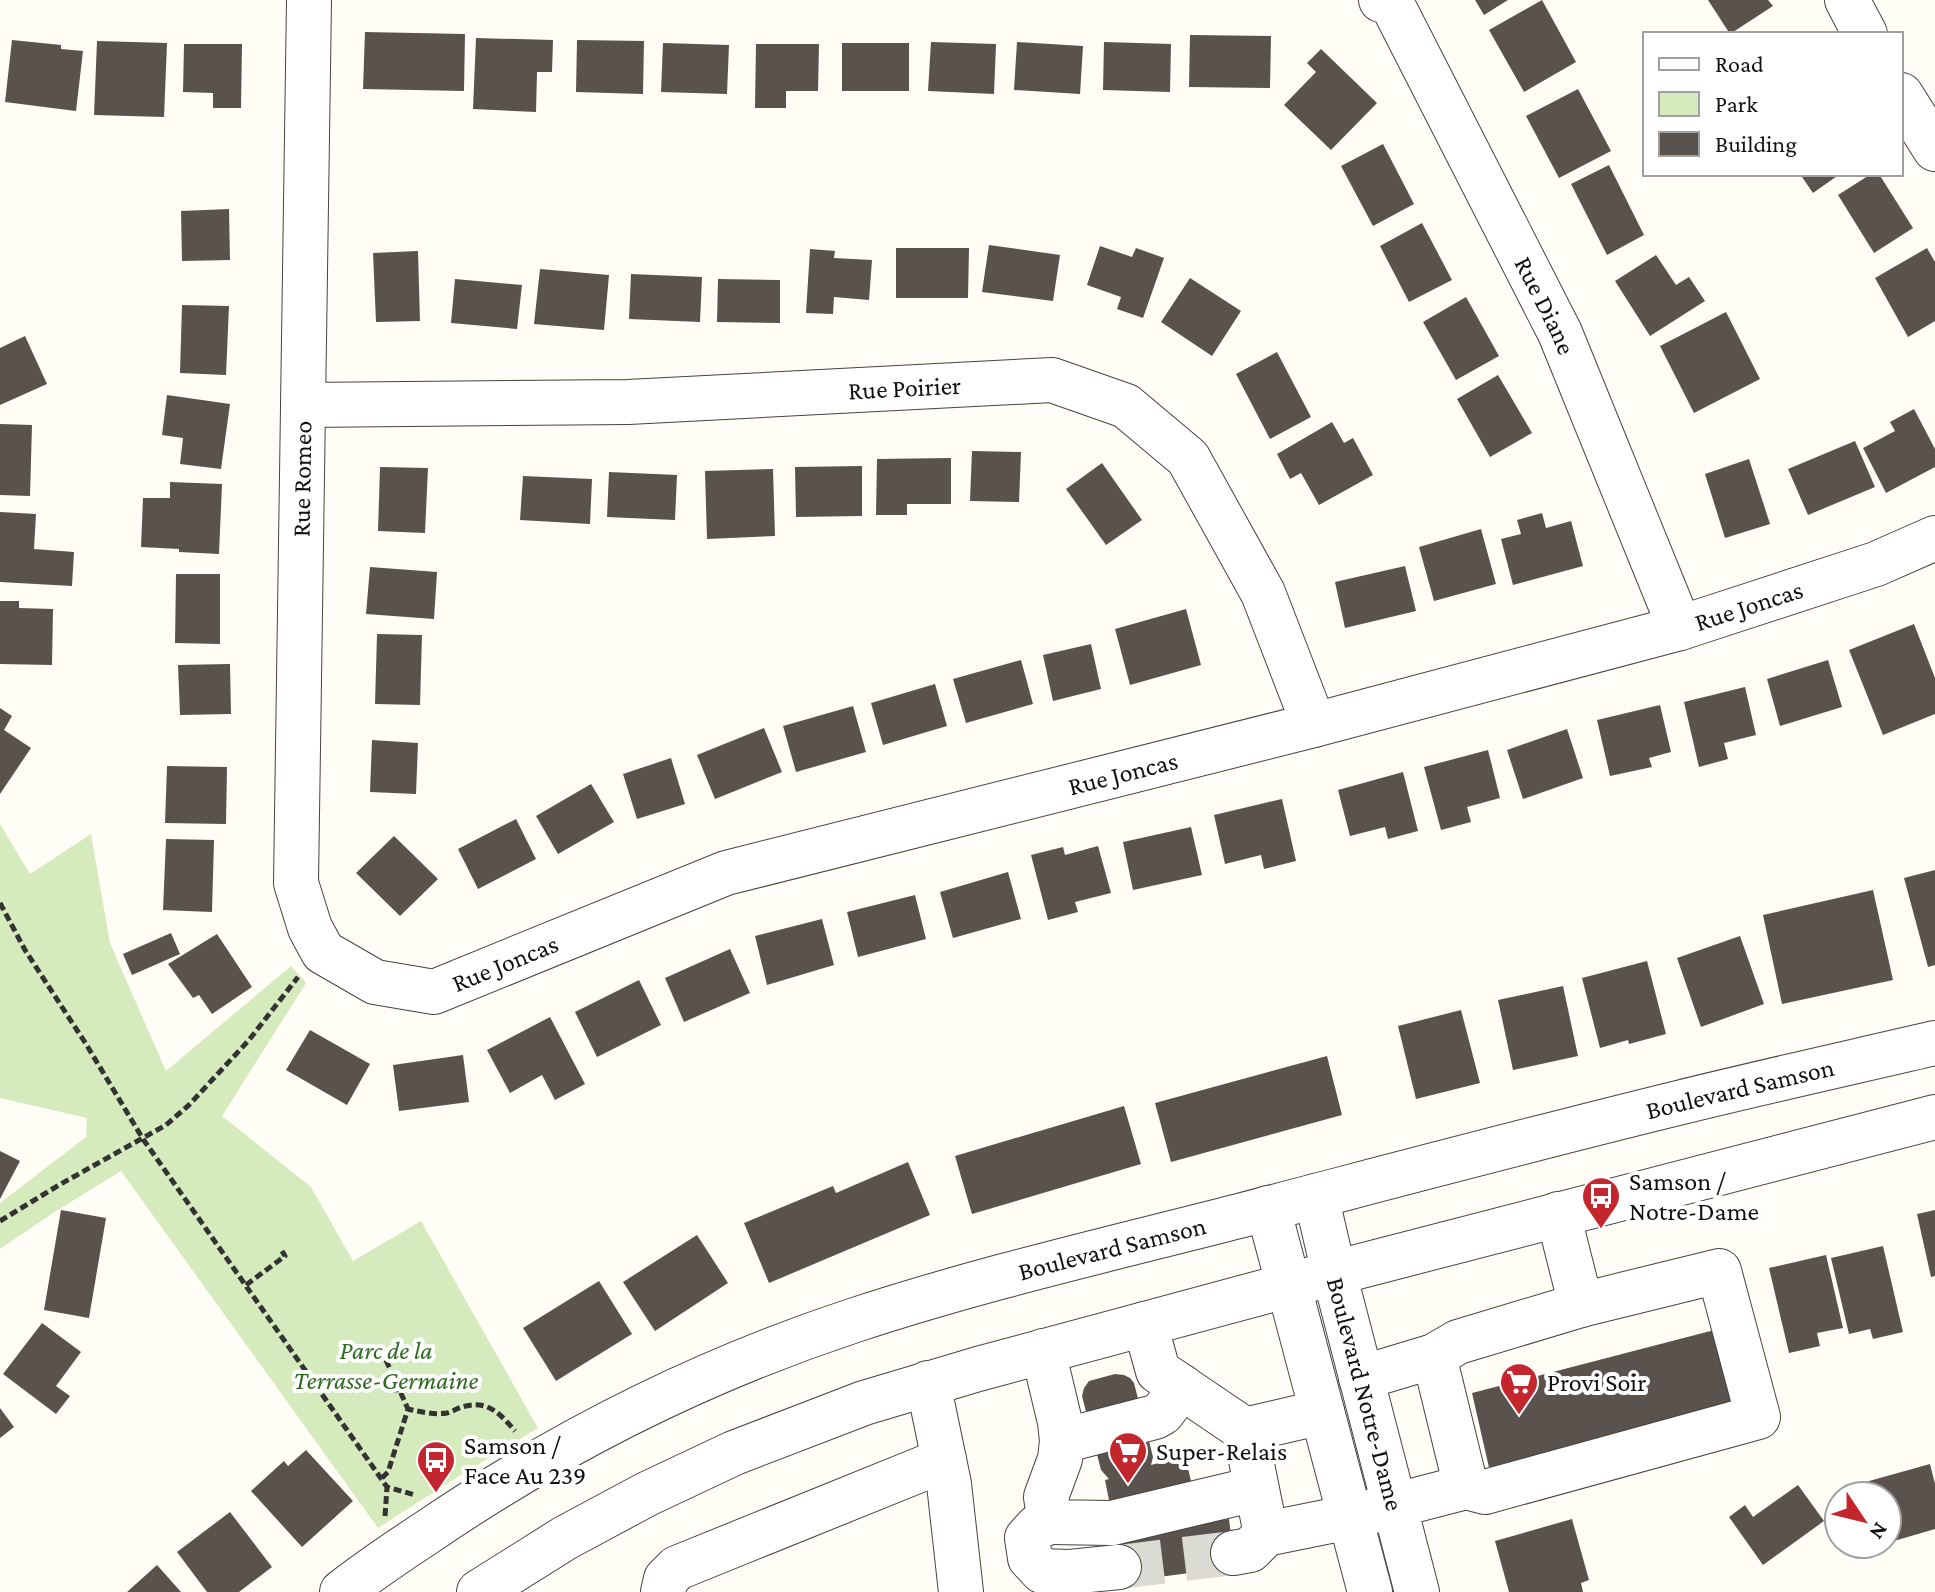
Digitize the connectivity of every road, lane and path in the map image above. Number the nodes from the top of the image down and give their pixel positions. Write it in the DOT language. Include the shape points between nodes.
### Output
graph roads {
  1 [pos="309,0"];
  2 [pos="1381,0"];
  3 [pos="1847,0"];
  4 [pos="1864,32"];
  5 [pos="1903,98"];
  6 [pos="1935,149"];
  7 [pos="303,405"];
  8 [pos="1935,538"];
  9 [pos="1680,628"];
  10 [pos="1314,725"];
  11 [pos="0,903"];
  12 [pos="313,961"];
  13 [pos="1935,1043"];
  14 [pos="1935,1117"];
  15 [pos="143,1139"];
  16 [pos="1316,1196"];
  17 [pos="1268,1208"];
  18 [pos="1558,1214"];
  19 [pos="0,1221"];
  20 [pos="282,1251"];
  21 [pos="1334,1273"];
  22 [pos="245,1285"];
  23 [pos="1288,1286"];
  24 [pos="1581,1305"];
  25 [pos="1145,1324"];
  26 [pos="381,1349"];
  27 [pos="1043,1351"];
  28 [pos="1434,1356"];
  29 [pos="1361,1378"];
  30 [pos="928,1383"];
  31 [pos="1182,1387"];
  32 [pos="403,1389"];
  33 [pos="393,1390"];
  34 [pos="408,1409"];
  35 [pos="1322,1412"];
  36 [pos="1245,1430"];
  37 [pos="523,1441"];
  38 [pos="1062,1441"];
  39 [pos="944,1460"];
  40 [pos="382,1478"];
  41 [pos="387,1487"];
  42 [pos="1466,1487"];
  43 [pos="1255,1489"];
  44 [pos="423,1498"];
  45 [pos="1394,1505"];
  46 [pos="1350,1517"];
  47 [pos="1050,1522"];
  48 [pos="385,1528"];
  49 [pos="1119,1567"];
  50 [pos="536,1577"];
  51 [pos="342,1592"];
  52 [pos="479,1592"];
  53 [pos="663,1592"];
  54 [pos="961,1592"];
  55 [pos="1370,1592"];
  56 [pos="1417,1592"];
  1 -- 7 [label="street, Rue Romeo"];
  2 -- 9 [label="street, Rue Diane" via="1392,4 1560,333"];
  3 -- 4 [label="street"];
  5 -- 6 [label="street"];
  7 -- 10 [label="street, Rue Poirier" via="628,402 1052,380 1126,406 1188,458 1263,593"];
  7 -- 12 [label="street, Rue Romeo" via="296,883 310,928"];
  8 -- 9 [label="street, Rue Joncas" via="1876,564"];
  9 -- 10 [label="street, Rue Joncas"];
  10 -- 12 [label="street, Rue Joncas" via="726,873 434,992 375,982"];
  11 -- 15 [label="path"];
  12 -- 15 [label="path" via="196,1097"];
  13 -- 16 [label="street, Boulevard Samson"];
  14 -- 18 [label="street"];
  15 -- 19 [label="path"];
  15 -- 22 [label="path"];
  16 -- 17 [label="street, Boulevard Samson"];
  16 -- 21 [label="street, Boulevard Notre-Dame"];
  17 -- 23 [label="street, Boulevard Notre-Dame"];
  17 -- 51 [label="street, Boulevard Samson" via="940,1294 740,1362 517,1474"];
  18 -- 21 [label="street"];
  18 -- 24 [label="street"];
  20 -- 22 [label="path" via="285,1256"];
  21 -- 23 [label="street"];
  21 -- 29 [label="street, Boulevard Notre-Dame"];
  22 -- 40 [label="path"];
  23 -- 25 [label="street"];
  23 -- 35 [label="street, Boulevard Notre-Dame"];
  24 -- 28 [label="street" via="1458,1342"];
  24 -- 42 [label="street" via="1719,1271 1758,1417 1485,1492"];
  25 -- 27 [label="street"];
  25 -- 31 [label="street" via="1158,1371"];
  26 -- 32 [label="path"];
  27 -- 30 [label="street"];
  27 -- 38 [label="street"];
  28 -- 29 [label="street"];
  28 -- 42 [label="street"];
  29 -- 45 [label="street, Boulevard Notre-Dame"];
  30 -- 39 [label="street"];
  30 -- 50 [label="street" via="818,1419 647,1494"];
  31 -- 36 [label="street"];
  31 -- 38 [label="street" via="1155,1417"];
  32 -- 33 [label="path"];
  32 -- 34 [label="path"];
  34 -- 37 [label="path" via="435,1414 470,1405 490,1407"];
  34 -- 40 [label="path"];
  35 -- 36 [label="street"];
  35 -- 46 [label="street, Boulevard Notre-Dame"];
  36 -- 43 [label="street"];
  38 -- 47 [label="street" via="1046,1497"];
  39 -- 53 [label="street" via="677,1568"];
  39 -- 54 [label="street"];
  40 -- 41 [label="path"];
  41 -- 44 [label="path"];
  41 -- 48 [label="path"];
  42 -- 45 [label="street"];
  43 -- 46 [label="street" via="1250,1544"];
  43 -- 47 [label="street" via="1112,1523"];
  45 -- 46 [label="street"];
  45 -- 56 [label="street, Boulevard Notre-Dame"];
  46 -- 55 [label="street, Boulevard Notre-Dame"];
  47 -- 49 [label="street" via="1027,1538 1030,1558 1042,1571"];
  50 -- 52 [label="street"];
}
